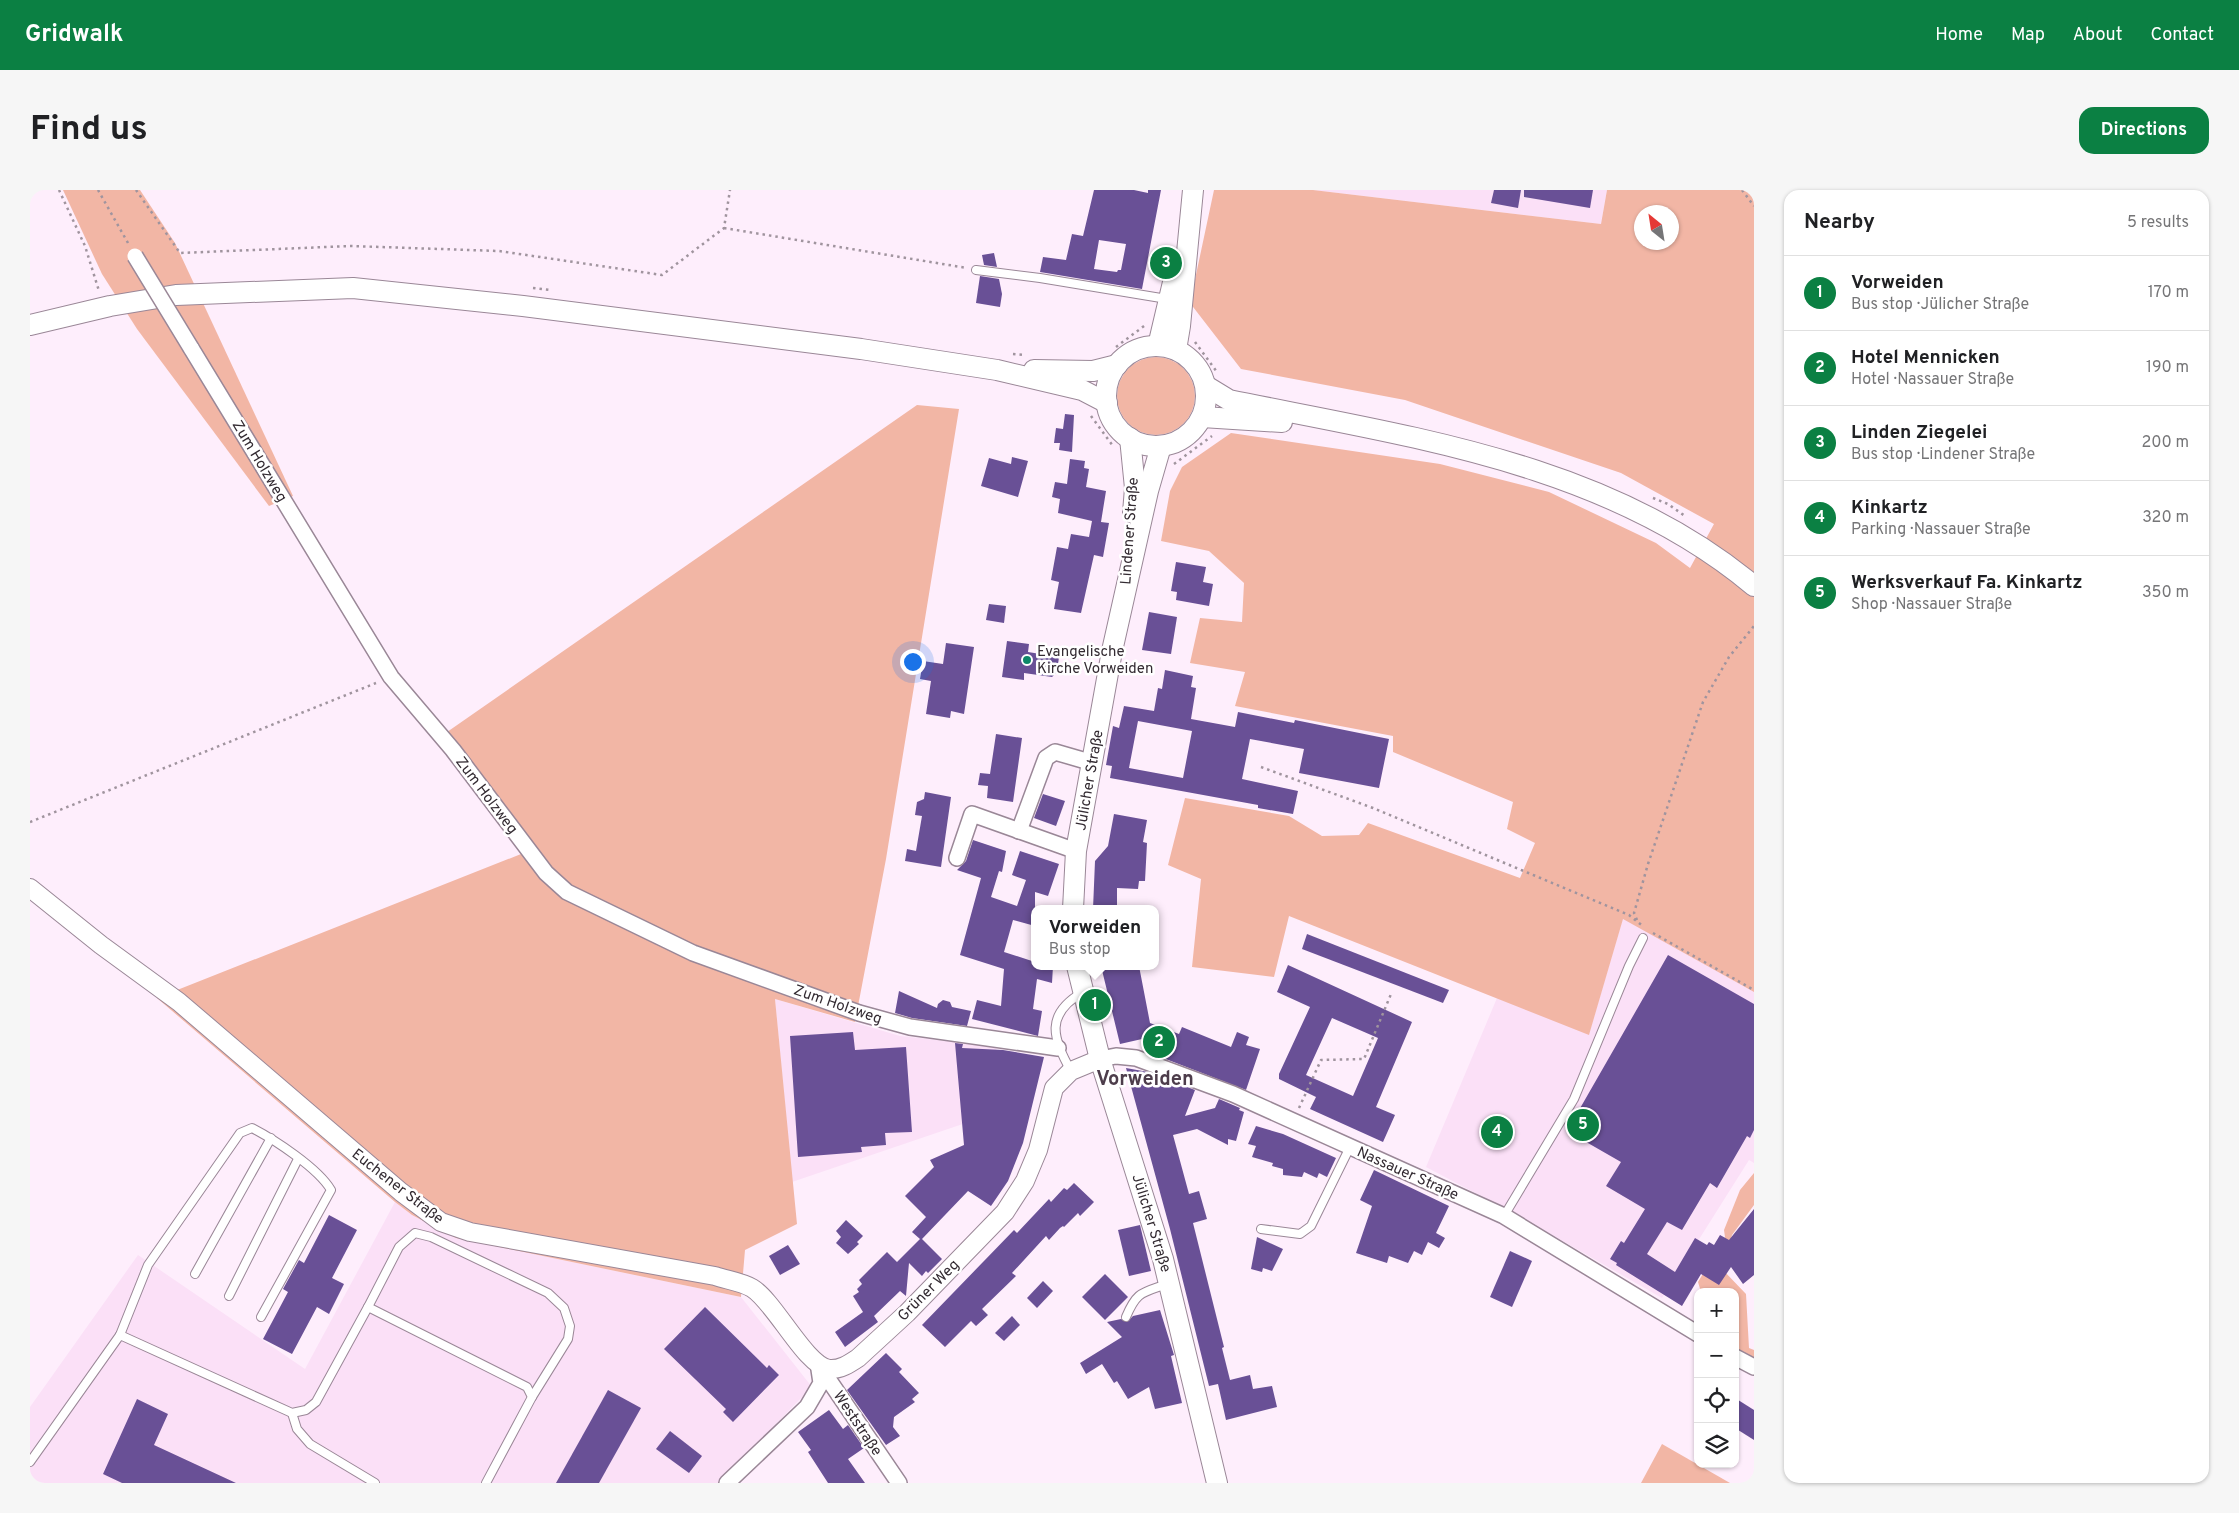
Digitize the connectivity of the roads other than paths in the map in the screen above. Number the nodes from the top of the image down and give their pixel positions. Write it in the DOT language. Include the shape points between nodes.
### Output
graph roads {
  1 [pos="1193,190"];
  2 [pos="135,256"];
  3 [pos="976,270"];
  4 [pos="1169,300"];
  5 [pos="30,325"];
  6 [pos="1167,348"];
  7 [pos="1117,365"];
  8 [pos="997,370"];
  9 [pos="1213,381"];
  10 [pos="1107,403"];
  11 [pos="1202,417"];
  12 [pos="1370,429"];
  13 [pos="1123,444"];
  14 [pos="1161,446"];
  15 [pos="1754,586"];
  16 [pos="1124,594"];
  17 [pos="1112,651"];
  18 [pos="1093,763"];
  19 [pos="1018,831"];
  20 [pos="1076,851"];
  21 [pos="957,858"];
  22 [pos="30,888"];
  23 [pos="1073,905"];
  24 [pos="1643,938"];
  25 [pos="1078,970"];
  26 [pos="1083,992"];
  27 [pos="1058,1048"];
  28 [pos="1100,1059"];
  29 [pos="1071,1071"];
  30 [pos="271,1138"];
  31 [pos="1350,1147"];
  32 [pos="298,1159"];
  33 [pos="1504,1216"];
  34 [pos="1261,1230"];
  35 [pos="195,1274"];
  36 [pos="1169,1283"];
  37 [pos="229,1296"];
  38 [pos="368,1307"];
  39 [pos="261,1317"];
  40 [pos="1126,1317"];
  41 [pos="1696,1333"];
  42 [pos="120,1335"];
  43 [pos="1739,1358"];
  44 [pos="818,1363"];
  45 [pos="1754,1367"];
  46 [pos="532,1397"];
  47 [pos="292,1412"];
  48 [pos="30,1462"];
  49 [pos="375,1483"];
  50 [pos="486,1483"];
  51 [pos="727,1483"];
  52 [pos="899,1483"];
  53 [pos="1216,1483"];
  1 -- 4 [label="main road"];
  1 -- 6 [label="main road" via="1180,326"];
  2 -- 27 [label="street, Zum Holzweg, bridge" via="390,677 453,750 546,873 567,892 693,954 859,1013 910,1027"];
  3 -- 4 [label="lane"];
  4 -- 6 [label="main road"];
  5 -- 8 [label="main road" via="110,306 176,295 353,288 861,349"];
  6 -- 7 [label="main road" via="1143,348 1129,354"];
  6 -- 9 [label="main road" via="1196,364"];
  7 -- 8 [label="main road" via="1093,371"];
  7 -- 10 [label="main road" via="1110,376"];
  8 -- 10 [label="main road" via="1082,390"];
  9 -- 11 [label="main road"];
  9 -- 12 [label="main road" via="1229,400"];
  10 -- 13 [label="main road"];
  11 -- 12 [label="main road"];
  11 -- 14 [label="main road" via="1185,437"];
  12 -- 15 [label="main road" via="1505,460 1567,480 1634,510 1706,550"];
  13 -- 14 [label="main road"];
  13 -- 16 [label="main road, Lindener Straße" via="1135,488"];
  14 -- 16 [label="main road, Lindener Straße"];
  16 -- 17 [label="main road, Lindener Straße"];
  17 -- 18 [label="main road, Jülicher Straße"];
  18 -- 19 [label="street" via="1055,752 1049,754"];
  18 -- 20 [label="main road, Jülicher Straße"];
  19 -- 20 [label="street"];
  19 -- 21 [label="street" via="972,814"];
  20 -- 23 [label="main road, Jülicher Straße"];
  22 -- 44 [label="street, Euchener Straße" via="179,1002 401,1192 441,1222 470,1232 715,1276 752,1288"];
  24 -- 33 [label="lane" via="1574,1099"];
  25 -- 26 [label="main road, Jülicher Straße"];
  26 -- 27 [label="lane" via="1068,1001 1058,1018 1055,1030"];
  26 -- 28 [label="main road, Jülicher Straße"];
  27 -- 29 [label="lane"];
  28 -- 29 [label="street, Grüner Weg"];
  28 -- 31 [label="street, Nassauer Straße" via="1116,1056 1136,1058 1233,1094"];
  28 -- 36 [label="main road, Jülicher Straße"];
  29 -- 44 [label="street, Grüner Weg" via="1059,1080 1052,1092 1038,1150 1025,1181 992,1228 858,1358 838,1368 824,1368"];
  30 -- 32 [label="lane"];
  30 -- 35 [label="lane"];
  30 -- 42 [label="lane" via="252,1128 240,1133 148,1265"];
  31 -- 33 [label="street, Nassauer Straße"];
  31 -- 34 [label="lane" via="1311,1226 1300,1234"];
  32 -- 37 [label="lane"];
  32 -- 39 [label="lane" via="331,1190"];
  33 -- 41 [label="street, Nassauer Straße"];
  36 -- 40 [label="lane" via="1138,1295"];
  36 -- 53 [label="main road, Jülicher Straße"];
  38 -- 46 [label="lane" via="527,1388"];
  38 -- 46 [label="lane" via="399,1247 415,1233 431,1237 548,1293 564,1308 570,1326 568,1339"];
  38 -- 47 [label="lane" via="316,1402 306,1410"];
  42 -- 47 [label="lane"];
  42 -- 48 [label="lane"];
  43 -- 45 [label="street"];
  44 -- 51 [label="street" via="821,1383 810,1402"];
  44 -- 52 [label="street, Weststraße"];
  46 -- 50 [label="lane"];
  47 -- 49 [label="lane" via="297,1429 310,1444"];
}
